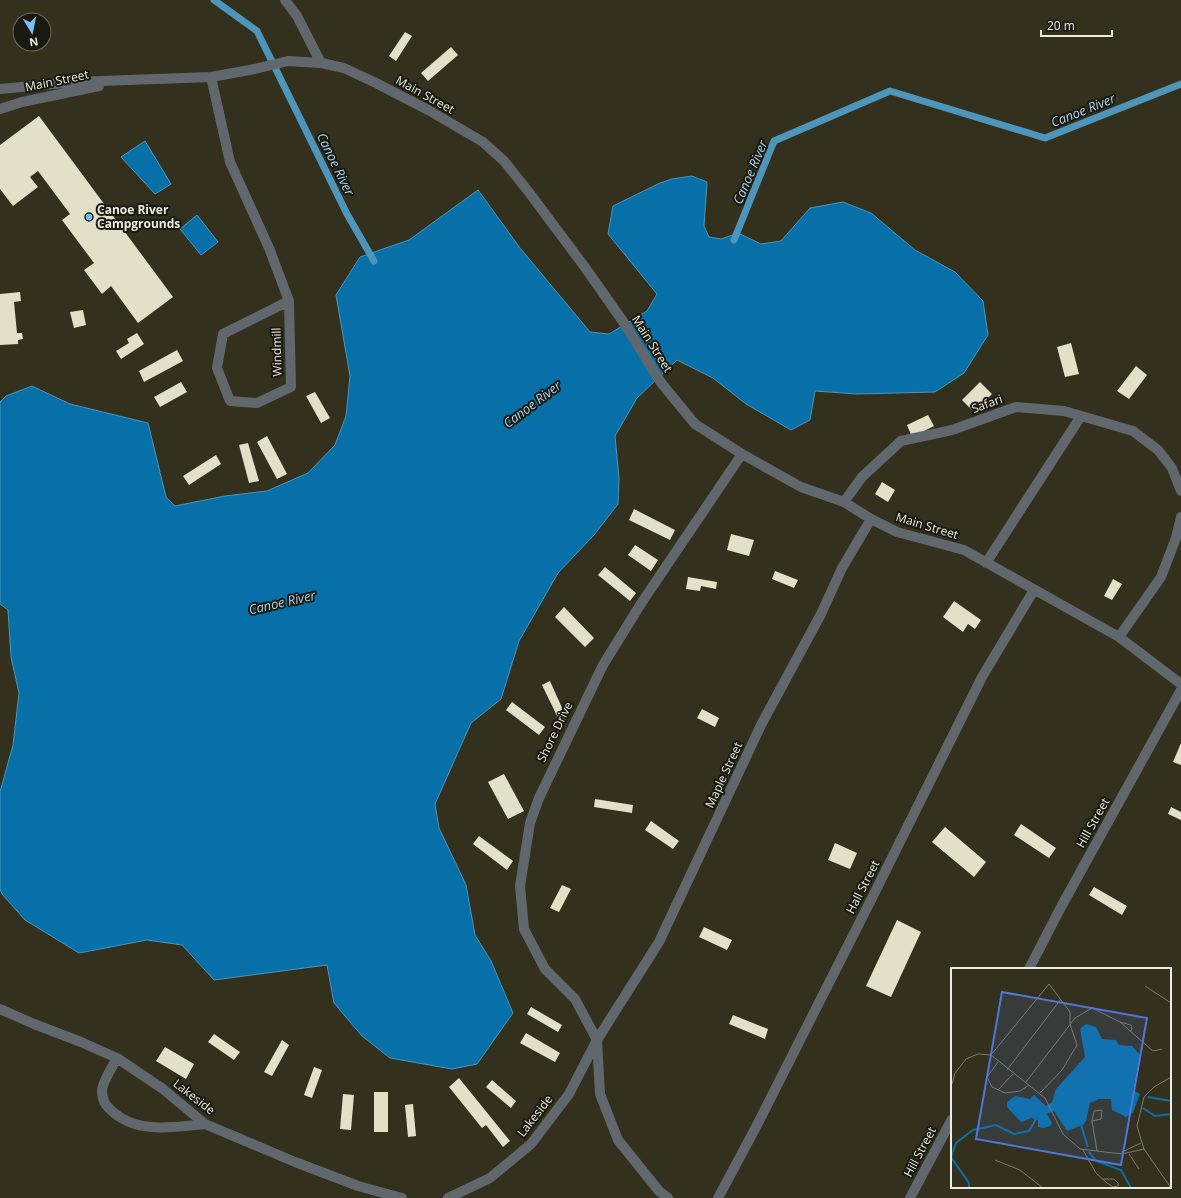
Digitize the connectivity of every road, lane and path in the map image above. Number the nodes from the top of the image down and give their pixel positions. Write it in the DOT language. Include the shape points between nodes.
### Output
graph roads {
  1 [pos="285,0"];
  2 [pos="321,63"];
  3 [pos="211,76"];
  4 [pos="120,81"];
  5 [pos="0,89"];
  6 [pos="0,108"];
  7 [pos="289,301"];
  8 [pos="1081,416"];
  9 [pos="742,454"];
  10 [pos="1181,491"];
  11 [pos="844,502"];
  12 [pos="1181,517"];
  13 [pos="871,519"];
  14 [pos="986,562"];
  15 [pos="1034,590"];
  16 [pos="1119,637"];
  17 [pos="1181,684"];
  18 [pos="1181,690"];
  19 [pos="1030,968"];
  20 [pos="0,1009"];
  21 [pos="597,1040"];
  22 [pos="118,1058"];
  23 [pos="951,1121"];
  24 [pos="205,1124"];
  25 [pos="402,1198"];
  26 [pos="448,1198"];
  27 [pos="668,1198"];
  28 [pos="718,1198"];
  29 [pos="910,1198"];
  1 -- 2 [label="street" via="297,16"];
  2 -- 3 [label="street, Main Street" via="288,60 255,69"];
  2 -- 9 [label="street, Main Street" via="344,68 430,110 483,142 504,161 584,266 662,384 695,424"];
  3 -- 4 [label="street, Main Street"];
  3 -- 7 [label="street, Windmill" via="230,162"];
  4 -- 5 [label="street, Main Street" via="74,82"];
  4 -- 6 [label="street, Main Street"];
  7 -- 7 [label="street, Windmill" via="223,334 217,368 230,401 257,403 291,387"];
  8 -- 10 [label="street, Safari" via="1133,430 1158,450 1172,468"];
  8 -- 11 [label="street, Safari" via="1064,411 1016,407 952,430 901,441 862,477"];
  8 -- 14 [label="street"];
  9 -- 11 [label="street, Main Street" via="801,487"];
  9 -- 21 [label="street, Shore Drive" via="642,602 603,665 539,798 530,824 520,886 524,929 545,969 576,999"];
  11 -- 13 [label="street, Main Street"];
  12 -- 16 [label="street" via="1161,577"];
  13 -- 14 [label="street, Main Street" via="897,532 964,550"];
  13 -- 21 [label="street, Maple Street" via="842,568 762,723 659,942"];
  14 -- 15 [label="street, Main Street"];
  15 -- 16 [label="street, Main Street"];
  15 -- 28 [label="street, Hall Street" via="982,677 876,891"];
  16 -- 17 [label="street, Main Street"];
  18 -- 19 [label="street, Hill Street"];
  20 -- 22 [label="street, Lakeside"];
  21 -- 26 [label="street, Lakeside" via="569,1094 531,1144 490,1178"];
  21 -- 27 [label="street" via="600,1094 618,1140 659,1191"];
  22 -- 24 [label="street, Lakeside" via="163,1089"];
  22 -- 24 [label="street" via="102,1090 105,1105 120,1118 154,1128"];
  23 -- 29 [label="street, Hill Street"];
  24 -- 25 [label="street, Lakeside" via="358,1186"];
}
